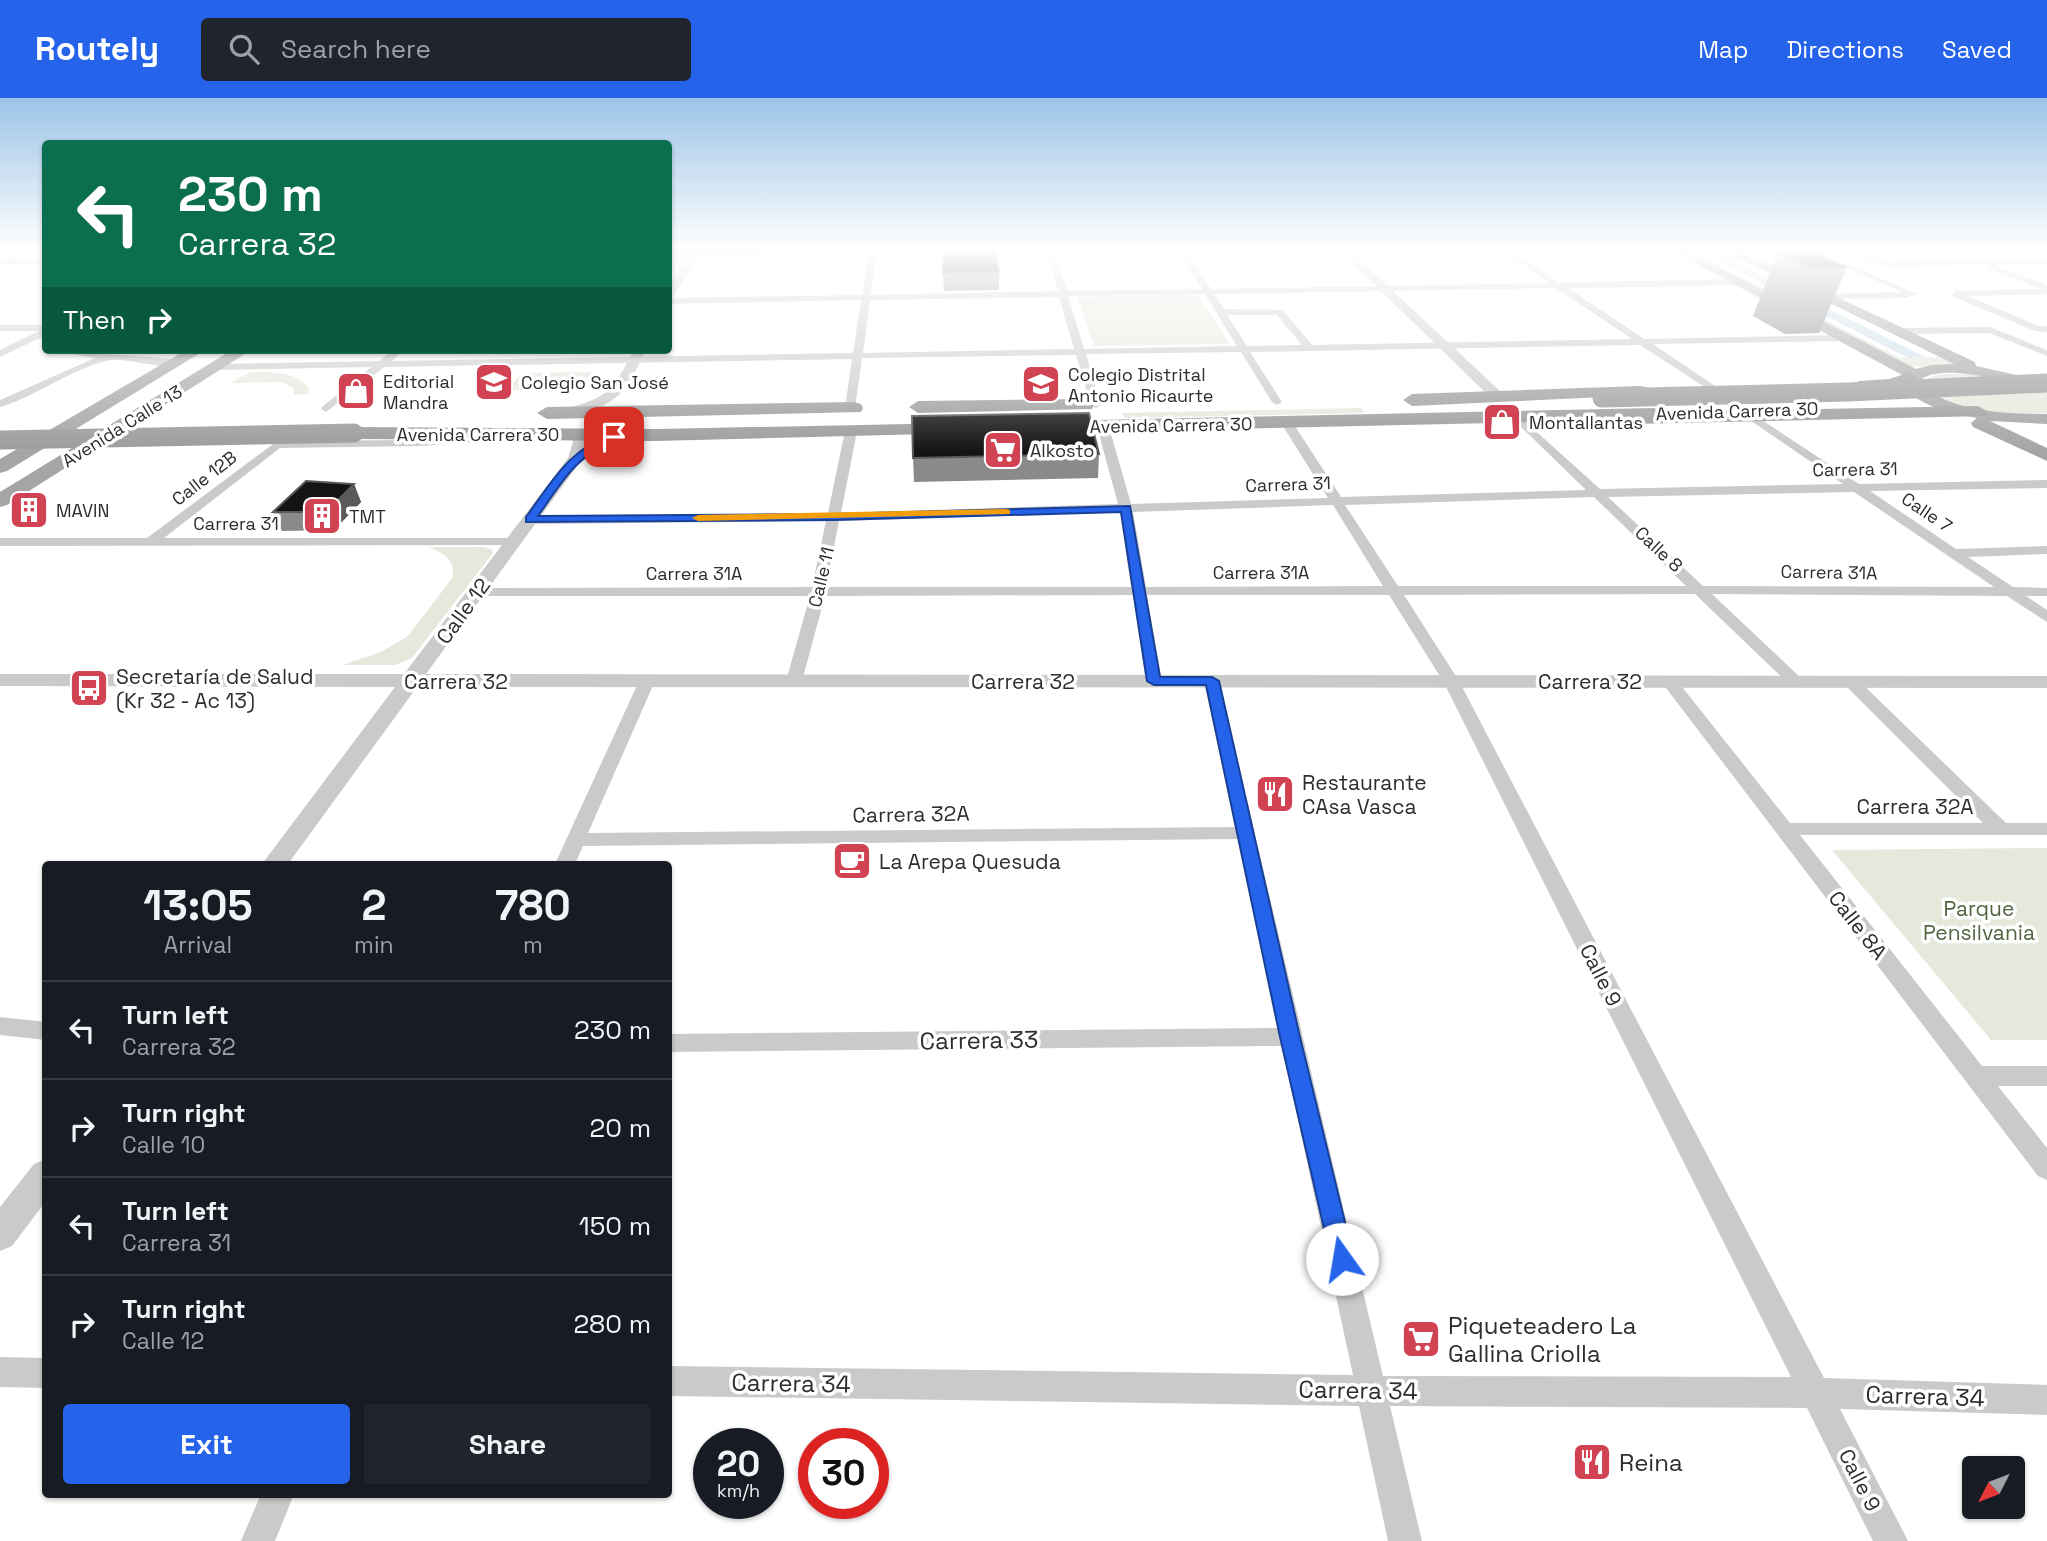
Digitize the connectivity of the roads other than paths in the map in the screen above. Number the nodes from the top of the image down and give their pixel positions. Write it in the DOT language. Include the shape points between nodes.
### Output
graph roads {
  1 [pos="863,317"];
  2 [pos="1070,317"];
  3 [pos="1223,317"];
  4 [pos="1284,317"];
  5 [pos="1415,317"];
  6 [pos="1607,317"];
  7 [pos="1808,317"];
  8 [pos="1869,317"];
  9 [pos="2014,317"];
  10 [pos="0,328"];
  11 [pos="2043,329"];
  12 [pos="42,330"];
  13 [pos="1990,330"];
  14 [pos="1898,331"];
  15 [pos="42,332"];
  16 [pos="1848,338"];
  17 [pos="1642,341"];
  18 [pos="18,345"];
  19 [pos="1444,345"];
  20 [pos="32,347"];
  21 [pos="1309,348"];
  22 [pos="1242,349"];
  23 [pos="1080,351"];
  24 [pos="1877,353"];
  25 [pos="2047,353"];
  26 [pos="84,354"];
  27 [pos="190,354"];
  28 [pos="237,354"];
  29 [pos="393,354"];
  30 [pos="459,354"];
  31 [pos="1946,354"];
  32 [pos="0,355"];
  33 [pos="637,355"];
  34 [pos="107,357"];
  35 [pos="858,357"];
  36 [pos="177,362"];
  37 [pos="448,364"];
  38 [pos="378,365"];
  39 [pos="216,367"];
  40 [pos="1998,374"];
  41 [pos="2047,375"];
  42 [pos="1910,376"];
  43 [pos="2047,385"];
  44 [pos="1861,386"];
  45 [pos="1714,390"];
  46 [pos="1496,395"];
  47 [pos="2047,399"];
  48 [pos="1277,402"];
  49 [pos="1299,402"];
  50 [pos="1249,403"];
  51 [pos="0,404"];
  52 [pos="1103,405"];
  53 [pos="878,407"];
  54 [pos="905,407"];
  55 [pos="850,408"];
  56 [pos="568,412"];
  57 [pos="528,413"];
  58 [pos="1930,413"];
  59 [pos="330,414"];
  60 [pos="1984,414"];
  61 [pos="487,415"];
  62 [pos="1751,416"];
  63 [pos="1562,418"];
  64 [pos="1519,419"];
  65 [pos="2047,419"];
  66 [pos="1287,424"];
  67 [pos="0,426"];
  68 [pos="1103,426"];
  69 [pos="1034,428"];
  70 [pos="978,429"];
  71 [pos="850,431"];
  72 [pos="567,435"];
  73 [pos="620,435"];
  74 [pos="0,440"];
  75 [pos="2047,441"];
  76 [pos="2047,455"];
  77 [pos="575,458"];
  78 [pos="0,467"];
  79 [pos="2047,484"];
  80 [pos="1857,488"];
  81 [pos="1600,493"];
  82 [pos="0,501"];
  83 [pos="1337,502"];
  84 [pos="1126,509"];
  85 [pos="834,517"];
  86 [pos="530,520"];
  87 [pos="514,541"];
  88 [pos="0,542"];
  89 [pos="150,542"];
  90 [pos="2047,550"];
  91 [pos="1953,553"];
  92 [pos="1702,590"];
  93 [pos="1393,591"];
  94 [pos="1139,592"];
  95 [pos="2047,592"];
  96 [pos="476,593"];
  97 [pos="818,593"];
  98 [pos="2011,593"];
  99 [pos="2047,617"];
  100 [pos="0,680"];
  101 [pos="410,681"];
  102 [pos="647,681"];
  103 [pos="794,681"];
  104 [pos="1154,681"];
  105 [pos="1212,681"];
  106 [pos="1451,681"];
  107 [pos="1669,681"];
  108 [pos="1796,682"];
  109 [pos="1851,682"];
  110 [pos="2047,682"];
  111 [pos="1783,829"];
  112 [pos="2001,829"];
  113 [pos="2047,829"];
  114 [pos="1245,833"];
  115 [pos="576,840"];
  116 [pos="277,861"];
  117 [pos="566,861"];
  118 [pos="0,1026"];
  119 [pos="42,1031"];
  120 [pos="1290,1037"];
  121 [pos="672,1043"];
  122 [pos="1975,1076"];
  123 [pos="2047,1076"];
  124 [pos="2047,1168"];
  125 [pos="42,1179"];
  126 [pos="0,1235"];
  127 [pos="0,1372"];
  128 [pos="42,1373"];
  129 [pos="672,1381"];
  130 [pos="1373,1391"];
  131 [pos="1815,1392"];
  132 [pos="2047,1400"];
  133 [pos="276,1498"];
  134 [pos="258,1541"];
  135 [pos="1405,1541"];
  136 [pos="1892,1541"];
  1 -- 35 [label="street"];
  2 -- 23 [label="street"];
  3 -- 22 [label="street"];
  4 -- 21 [label="street"];
  5 -- 19 [label="street"];
  6 -- 17 [label="street"];
  7 -- 16 [label="main road"];
  8 -- 14 [label="main road"];
  9 -- 11 [label="street"];
  10 -- 12 [label="street"];
  13 -- 14 [label="street"];
  13 -- 25 [label="street"];
  14 -- 31 [label="main road"];
  15 -- 18 [label="street"];
  16 -- 17 [label="street"];
  16 -- 24 [label="main road"];
  17 -- 19 [label="street"];
  17 -- 45 [label="street"];
  18 -- 20 [label="street"];
  18 -- 32 [label="street"];
  19 -- 21 [label="street"];
  19 -- 46 [label="street"];
  21 -- 22 [label="street"];
  22 -- 23 [label="street"];
  22 -- 48 [label="street"];
  23 -- 35 [label="street"];
  23 -- 52 [label="street"];
  24 -- 42 [label="main road"];
  24 -- 44 [label="main road" via="1886,372"];
  26 -- 34 [label="street"];
  27 -- 36 [label="main road, Avenida Calle 13"];
  28 -- 39 [label="main road, Avenida Calle 13"];
  29 -- 38 [label="street"];
  30 -- 37 [label="street"];
  31 -- 40 [label="main road"];
  31 -- 41 [label="main road"];
  33 -- 35 [label="street"];
  33 -- 37 [label="street"];
  33 -- 56 [label="street" via="613,398"];
  34 -- 36 [label="street"];
  34 -- 51 [label="street"];
  35 -- 55 [label="street"];
  36 -- 78 [label="main road, Avenida Calle 13"];
  37 -- 38 [label="street"];
  38 -- 39 [label="street"];
  38 -- 59 [label="street"];
  39 -- 82 [label="main road, Avenida Calle 13"];
  40 -- 41 [label="highway"];
  40 -- 42 [label="main road" via="1944,369"];
  40 -- 43 [label="main road"];
  42 -- 44 [label="highway" via="1891,384"];
  42 -- 60 [label="main road" via="1910,385 1921,393"];
  43 -- 46 [label="highway, Avenida Carrera 30, bridge" via="1406,400"];
  44 -- 45 [label="highway"];
  45 -- 46 [label="highway"];
  47 -- 63 [label="highway, Avenida Carrera 30"];
  48 -- 49 [label="highway, Avenida Carrera 30"];
  48 -- 50 [label="highway, Avenida Carrera 30"];
  52 -- 54 [label="highway, Avenida Carrera 30"];
  53 -- 55 [label="highway, Avenida Carrera 30"];
  55 -- 56 [label="highway, Avenida Carrera 30"];
  56 -- 57 [label="highway, Avenida Carrera 30"];
  58 -- 60 [label="highway"];
  58 -- 62 [label="highway"];
  58 -- 76 [label="main road" via="1982,424"];
  59 -- 61 [label="highway, Avenida Carrera 30"];
  59 -- 67 [label="highway, Avenida Carrera 30"];
  60 -- 65 [label="main road"];
  60 -- 75 [label="main road"];
  62 -- 63 [label="highway"];
  62 -- 80 [label="street, Calle 7"];
  63 -- 64 [label="highway, Avenida Carrera 30"];
  64 -- 66 [label="highway, Avenida Carrera 30"];
  64 -- 81 [label="street, Calle 8"];
  66 -- 68 [label="highway, Avenida Carrera 30"];
  66 -- 83 [label="street, Calle 9"];
  68 -- 69 [label="highway, Avenida Carrera 30"];
  68 -- 84 [label="street"];
  70 -- 71 [label="highway, Avenida Carrera 30"];
  71 -- 73 [label="highway, Avenida Carrera 30"];
  71 -- 85 [label="street, Calle 11"];
  72 -- 73 [label="highway, Avenida Carrera 30"];
  72 -- 74 [label="highway, Avenida Carrera 30, bridge" via="354,433"];
  72 -- 77 [label="street" via="580,442"];
  72 -- 89 [label="street, Calle 12B" via="280,444"];
  73 -- 77 [label="street, Calle 12"];
  77 -- 86 [label="street, Calle 12"];
  79 -- 80 [label="street, Carrera 31"];
  80 -- 81 [label="street, Carrera 31"];
  80 -- 91 [label="street, Calle 7"];
  81 -- 83 [label="street, Carrera 31"];
  81 -- 92 [label="street, Calle 8"];
  83 -- 84 [label="street, Carrera 31"];
  83 -- 93 [label="street, Calle 9"];
  84 -- 85 [label="street, Carrera 31"];
  84 -- 94 [label="street"];
  85 -- 86 [label="street, Carrera 31"];
  85 -- 97 [label="street, Calle 11"];
  86 -- 87 [label="street, Calle 12"];
  87 -- 89 [label="street, Carrera 31"];
  87 -- 96 [label="street, Calle 12"];
  88 -- 89 [label="street, Carrera 31"];
  90 -- 91 [label="street"];
  91 -- 98 [label="street, Calle 7"];
  92 -- 93 [label="street, Carrera 31A"];
  92 -- 98 [label="street, Carrera 31A"];
  92 -- 108 [label="street, Calle 8"];
  93 -- 94 [label="street, Carrera 31A"];
  93 -- 106 [label="street, Calle 9"];
  94 -- 97 [label="street, Carrera 31A"];
  94 -- 104 [label="street"];
  95 -- 98 [label="street, Carrera 31A"];
  96 -- 97 [label="street, Carrera 31A"];
  96 -- 101 [label="street, Calle 12"];
  97 -- 103 [label="street, Calle 11"];
  98 -- 99 [label="street, Calle 7"];
  100 -- 101 [label="street, Carrera 32"];
  101 -- 102 [label="street, Carrera 32"];
  101 -- 116 [label="street, Calle 12"];
  102 -- 103 [label="street, Carrera 32"];
  102 -- 115 [label="street"];
  103 -- 104 [label="street, Carrera 32"];
  104 -- 105 [label="street, Carrera 32"];
  105 -- 106 [label="street, Carrera 32"];
  105 -- 114 [label="street"];
  106 -- 107 [label="street, Carrera 32"];
  106 -- 131 [label="street, Calle 9"];
  107 -- 108 [label="street, Carrera 32"];
  107 -- 111 [label="street, Calle 8A"];
  108 -- 109 [label="street, Carrera 32"];
  109 -- 110 [label="street, Carrera 32"];
  109 -- 112 [label="street"];
  111 -- 112 [label="street, Carrera 32A"];
  111 -- 122 [label="street, Calle 8A"];
  112 -- 113 [label="street, Carrera 32A"];
  114 -- 115 [label="street, Carrera 32A"];
  114 -- 120 [label="street"];
  115 -- 117 [label="street"];
  118 -- 119 [label="street"];
  120 -- 121 [label="street, Carrera 33"];
  120 -- 130 [label="street"];
  122 -- 123 [label="street"];
  122 -- 124 [label="street, Calle 8A"];
  125 -- 126 [label="street"];
  127 -- 128 [label="street"];
  129 -- 130 [label="street, Carrera 34"];
  130 -- 131 [label="street, Carrera 34"];
  130 -- 135 [label="street"];
  131 -- 132 [label="street, Carrera 34"];
  131 -- 136 [label="street, Calle 9"];
  133 -- 134 [label="street"];
}
